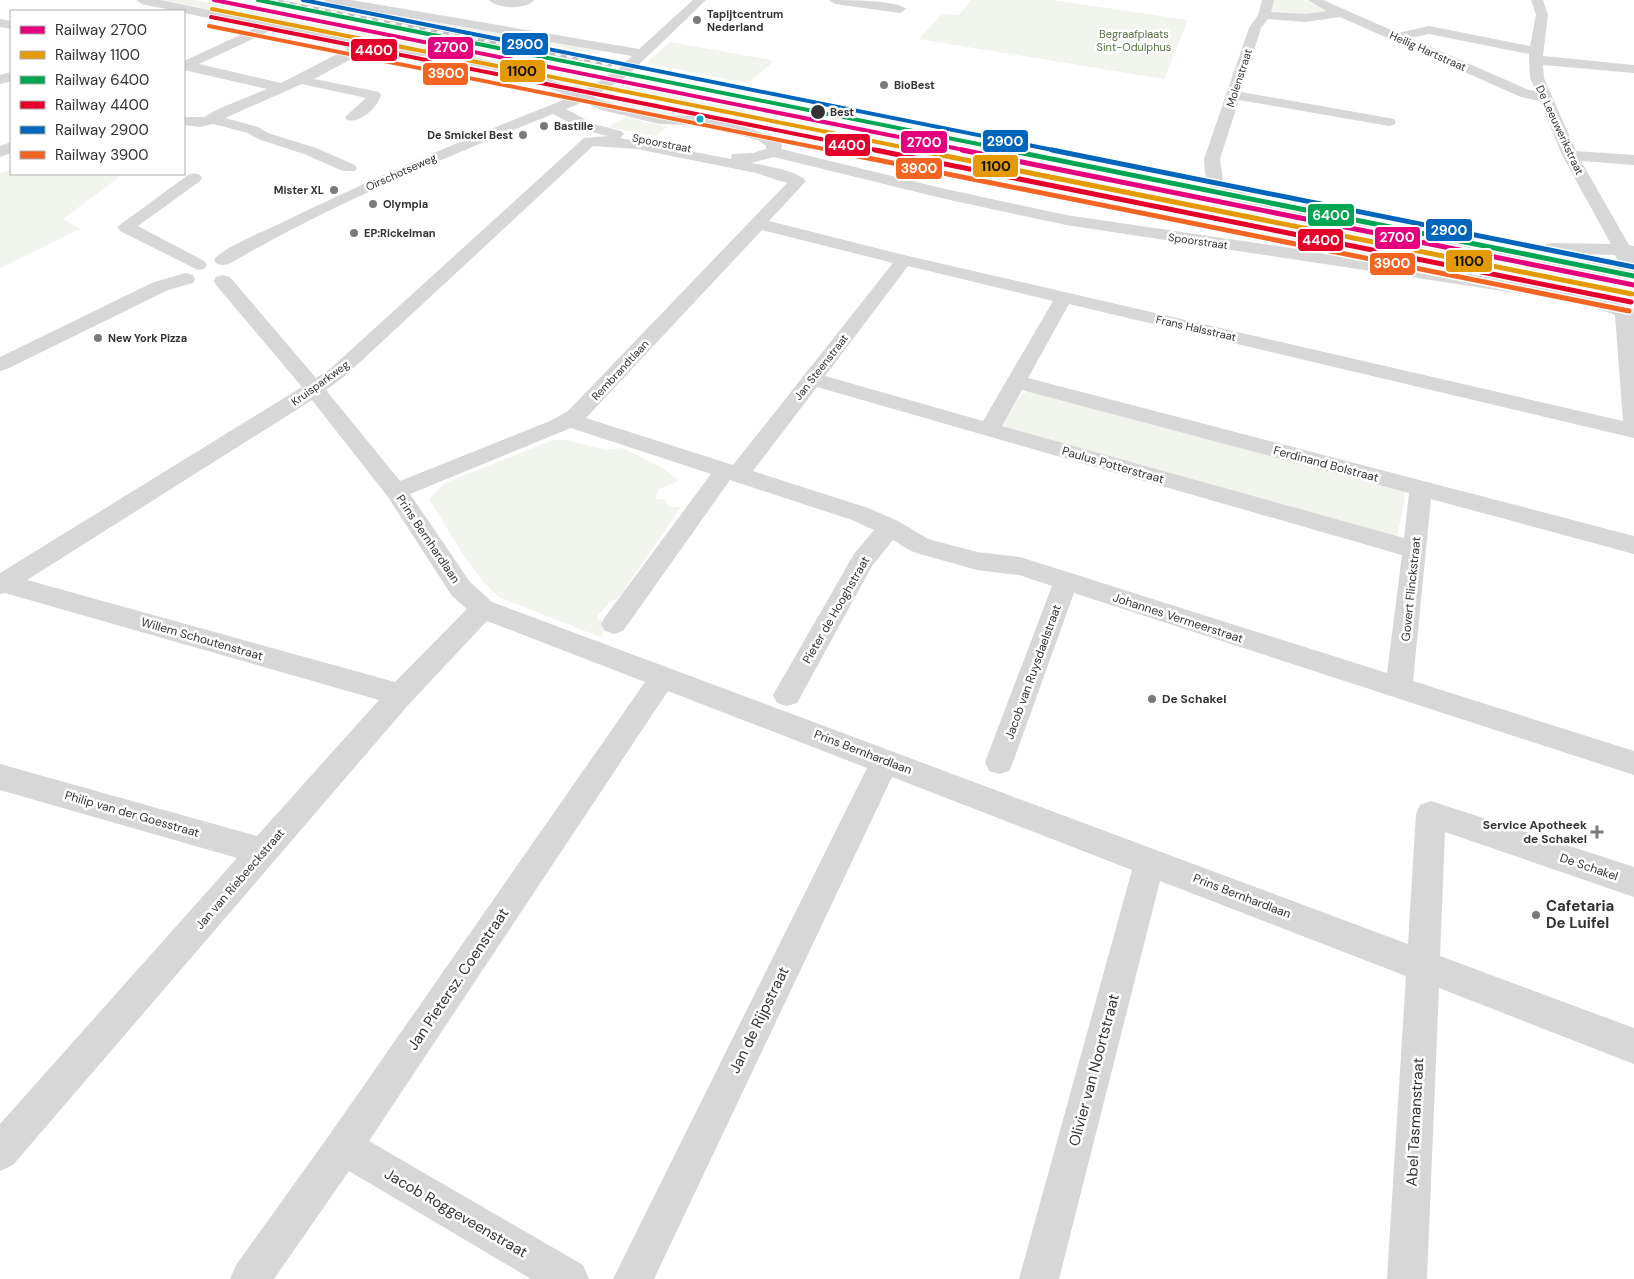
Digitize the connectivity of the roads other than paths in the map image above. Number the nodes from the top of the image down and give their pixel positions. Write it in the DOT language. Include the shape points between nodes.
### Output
graph roads {
  1 [pos="142,0"];
  2 [pos="330,0"];
  3 [pos="495,0"];
  4 [pos="528,0"];
  5 [pos="700,0"];
  6 [pos="835,0"];
  7 [pos="1268,0"];
  8 [pos="1313,0"];
  9 [pos="1537,0"];
  10 [pos="168,9"];
  11 [pos="900,10"];
  12 [pos="185,12"];
  13 [pos="1340,13"];
  14 [pos="1264,14"];
  15 [pos="267,27"];
  16 [pos="1395,37"];
  17 [pos="401,53"];
  18 [pos="642,54"];
  19 [pos="1537,56"];
  20 [pos="185,66"];
  21 [pos="185,66"];
  22 [pos="1634,69"];
  23 [pos="301,80"];
  24 [pos="283,88"];
  25 [pos="1234,95"];
  26 [pos="584,97"];
  27 [pos="1545,97"];
  28 [pos="554,109"];
  29 [pos="352,116"];
  30 [pos="212,119"];
  31 [pos="185,121"];
  32 [pos="1389,122"];
  33 [pos="773,152"];
  34 [pos="1570,155"];
  35 [pos="1212,158"];
  36 [pos="1634,160"];
  37 [pos="194,178"];
  38 [pos="380,181"];
  39 [pos="798,181"];
  40 [pos="1246,192"];
  41 [pos="1270,206"];
  42 [pos="759,224"];
  43 [pos="1628,251"];
  44 [pos="904,260"];
  45 [pos="206,276"];
  46 [pos="1632,279"];
  47 [pos="1064,297"];
  48 [pos="1629,315"];
  49 [pos="0,365"];
  50 [pos="811,379"];
  51 [pos="1017,382"];
  52 [pos="313,388"];
  53 [pos="569,420"];
  54 [pos="1634,424"];
  55 [pos="989,429"];
  56 [pos="1634,431"];
  57 [pos="732,473"];
  58 [pos="1421,489"];
  59 [pos="396,491"];
  60 [pos="890,527"];
  61 [pos="1634,545"];
  62 [pos="1415,550"];
  63 [pos="39,560"];
  64 [pos="1,577"];
  65 [pos="1066,581"];
  66 [pos="483,609"];
  67 [pos="614,624"];
  68 [pos="664,677"];
  69 [pos="1399,689"];
  70 [pos="400,695"];
  71 [pos="787,695"];
  72 [pos="885,761"];
  73 [pos="999,762"];
  74 [pos="1634,764"];
  75 [pos="0,777"];
  76 [pos="264,852"];
  77 [pos="1150,861"];
  78 [pos="1634,882"];
  79 [pos="1422,964"];
  80 [pos="1634,1046"];
  81 [pos="343,1146"];
  82 [pos="0,1152"];
  83 [pos="250,1279"];
  84 [pos="569,1279"];
  85 [pos="633,1279"];
  86 [pos="1039,1279"];
  87 [pos="1407,1279"];
  1 -- 10 [label="street"];
  2 -- 18 [label="street"];
  3 -- 4 [label="street" via="520,4"];
  5 -- 18 [label="street, Oirschotseweg"];
  6 -- 11 [label="street"];
  7 -- 14 [label="street, Molenstraat"];
  8 -- 13 [label="street, Heilig Hartstraat"];
  9 -- 19 [label="street, De Leeuwerikstraat" via="1542,15"];
  12 -- 15 [label="street"];
  13 -- 14 [label="street" via="1304,18"];
  13 -- 16 [label="street, Heilig Hartstraat"];
  14 -- 25 [label="street, Molenstraat" via="1256,28"];
  15 -- 20 [label="street"];
  15 -- 23 [label="street" via="352,46 352,53"];
  16 -- 19 [label="street" via="1429,30"];
  16 -- 27 [label="street, Heilig Hartstraat" via="1526,94"];
  17 -- 26 [label="street" via="424,52 518,71"];
  18 -- 26 [label="street, Oirschotseweg" via="613,79"];
  19 -- 22 [label="street"];
  19 -- 27 [label="street, De Leeuwerikstraat" via="1536,78"];
  21 -- 24 [label="street"];
  23 -- 24 [label="street"];
  23 -- 29 [label="street" via="374,95 372,102"];
  24 -- 30 [label="street"];
  25 -- 32 [label="street"];
  25 -- 35 [label="street, Molenstraat"];
  26 -- 28 [label="street, Oirschotseweg"];
  26 -- 33 [label="street, Spoorstraat" via="607,107 659,120 691,120 763,138 774,144"];
  27 -- 34 [label="street, De Leeuwerikstraat"];
  28 -- 33 [label="street, Spoorstraat" via="576,122 610,132 742,158"];
  28 -- 38 [label="street, Oirschotseweg"];
  30 -- 31 [label="street"];
  30 -- 38 [label="street" via="310,151"];
  33 -- 48 [label="street, Spoorstraat" via="1066,220 1536,290 1598,302"];
  34 -- 36 [label="street"];
  34 -- 43 [label="street, De Leeuwerikstraat"];
  35 -- 41 [label="street" via="1216,184 1239,197"];
  35 -- 41 [label="street" via="1199,183 1212,197"];
  37 -- 45 [label="street" via="126,227"];
  38 -- 45 [label="street, Oirschotseweg" via="242,249"];
  39 -- 42 [label="street, Rembrandtlaan"];
  39 -- 52 [label="street, Kruisparkweg" via="779,173 605,140 589,140 338,372"];
  40 -- 43 [label="street" via="1508,245"];
  41 -- 46 [label="street" via="1512,255 1557,268"];
  42 -- 44 [label="street, Frans Halsstraat"];
  42 -- 53 [label="street, Rembrandtlaan"];
  43 -- 46 [label="street, De Leeuwerikstraat"];
  44 -- 47 [label="street, Frans Halsstraat"];
  44 -- 50 [label="street, Jan Steenstraat"];
  45 -- 49 [label="street, Oirschotseweg" via="161,286"];
  45 -- 52 [label="street, Prins Bernhardlaan"];
  47 -- 51 [label="street"];
  47 -- 56 [label="street, Frans Halsstraat"];
  48 -- 54 [label="street"];
  50 -- 55 [label="street, Paulus Potterstraat"];
  50 -- 57 [label="street, Jan Steenstraat"];
  51 -- 55 [label="street"];
  51 -- 58 [label="street, Ferdinand Bolstraat"];
  52 -- 59 [label="street, Prins Bernhardlaan"];
  52 -- 63 [label="street, Kruisparkweg"];
  53 -- 57 [label="street, Johannes Vermeerstraat"];
  53 -- 59 [label="street, Rembrandtlaan"];
  55 -- 62 [label="street, Paulus Potterstraat"];
  57 -- 60 [label="street, Johannes Vermeerstraat" via="860,514"];
  57 -- 67 [label="street, Jan Steenstraat"];
  58 -- 61 [label="street, Ferdinand Bolstraat"];
  58 -- 62 [label="street, Govert Flinckstraat"];
  59 -- 66 [label="street, Prins Bernhardlaan" via="461,589"];
  60 -- 65 [label="street, Johannes Vermeerstraat" via="920,545 977,561 1020,566"];
  60 -- 71 [label="street, Pieter de Hooghstraat" via="863,560"];
  62 -- 69 [label="street, Govert Flinckstraat"];
  63 -- 64 [label="street, Kruisparkweg"];
  64 -- 70 [label="street, Willem Schoutenstraat"];
  65 -- 69 [label="street, Johannes Vermeerstraat"];
  65 -- 73 [label="street, Jacob van Ruysdaelstraat"];
  66 -- 68 [label="street, Prins Bernhardlaan"];
  66 -- 70 [label="street, Jan van Riebeeckstraat"];
  68 -- 72 [label="street, Prins Bernhardlaan"];
  68 -- 81 [label="street, Jan Pietersz. Coenstraat"];
  69 -- 74 [label="street, Johannes Vermeerstraat"];
  70 -- 76 [label="street, Jan van Riebeeckstraat"];
  72 -- 77 [label="street, Prins Bernhardlaan"];
  72 -- 85 [label="street, Jan de Rijpstraat"];
  75 -- 76 [label="street, Philip van der Goesstraat"];
  76 -- 82 [label="street, Jan van Riebeeckstraat"];
  77 -- 79 [label="street, Prins Bernhardlaan"];
  77 -- 86 [label="street, Olivier van Noortstraat"];
  78 -- 79 [label="street, De Schakel" via="1432,814"];
  79 -- 80 [label="street, Prins Bernhardlaan"];
  79 -- 87 [label="street, Abel Tasmanstraat"];
  81 -- 83 [label="street, Jan Pietersz. Coenstraat"];
  81 -- 84 [label="street, Jacob Roggeveenstraat"];
}
